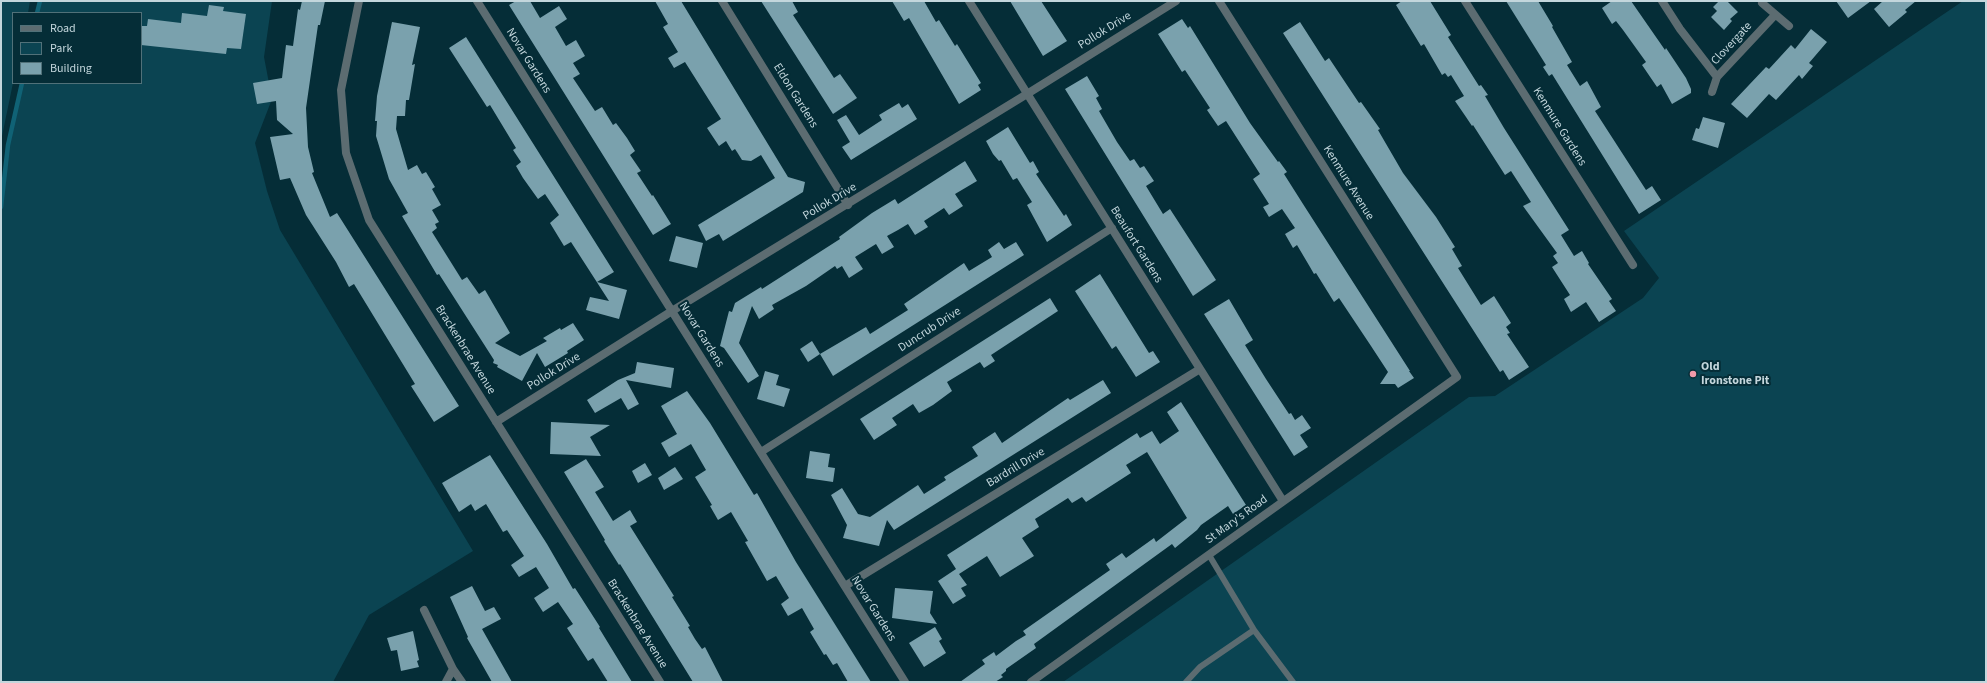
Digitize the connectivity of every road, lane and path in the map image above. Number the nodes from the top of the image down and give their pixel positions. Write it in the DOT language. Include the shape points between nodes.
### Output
graph roads {
  1 [pos="359,1"];
  2 [pos="477,1"];
  3 [pos="722,1"];
  4 [pos="969,1"];
  5 [pos="1176,1"];
  6 [pos="1219,1"];
  7 [pos="1465,1"];
  8 [pos="1662,1"];
  9 [pos="1762,3"];
  10 [pos="1775,15"];
  11 [pos="1789,26"];
  12 [pos="1717,77"];
  13 [pos="1712,92"];
  14 [pos="1028,94"];
  15 [pos="848,205"];
  16 [pos="1112,228"];
  17 [pos="1633,265"];
  18 [pos="672,311"];
  19 [pos="1200,369"];
  20 [pos="1457,377"];
  21 [pos="496,422"];
  22 [pos="761,452"];
  23 [pos="1283,502"];
  24 [pos="1209,555"];
  25 [pos="845,586"];
  26 [pos="424,610"];
  27 [pos="1254,630"];
  28 [pos="453,669"];
  29 [pos="446,682"];
  30 [pos="462,682"];
  31 [pos="660,682"];
  32 [pos="905,682"];
  33 [pos="1031,682"];
  34 [pos="1186,682"];
  35 [pos="1293,682"];
  1 -- 21 [label="street, Brackenbrae Avenue" via="341,90 346,153 369,220"];
  2 -- 18 [label="street, Novar Gardens"];
  3 -- 15 [label="street, Eldon Gardens"];
  4 -- 14 [label="street, Beaufort Gardens"];
  5 -- 14 [label="street, Pollok Drive"];
  6 -- 20 [label="street, Kenmure Avenue"];
  7 -- 17 [label="street, Kenmure Gardens"];
  8 -- 12 [label="street"];
  9 -- 10 [label="street"];
  10 -- 11 [label="street"];
  10 -- 12 [label="street, Clovergate"];
  12 -- 13 [label="street, Clovergate"];
  14 -- 15 [label="street, Pollok Drive"];
  14 -- 16 [label="street, Beaufort Gardens"];
  15 -- 18 [label="street, Pollok Drive"];
  16 -- 19 [label="street, Beaufort Gardens"];
  16 -- 22 [label="street, Duncrub Drive"];
  18 -- 21 [label="street, Pollok Drive"];
  18 -- 22 [label="street, Novar Gardens"];
  19 -- 23 [label="street, Beaufort Gardens"];
  19 -- 25 [label="street, Bardrill Drive"];
  20 -- 23 [label="street, St Mary's Road"];
  21 -- 31 [label="street, Brackenbrae Avenue"];
  22 -- 25 [label="street, Novar Gardens"];
  23 -- 24 [label="street, St Mary's Road"];
  24 -- 27 [label="lane"];
  24 -- 33 [label="street, St Mary's Road"];
  25 -- 32 [label="street, Novar Gardens"];
  26 -- 28 [label="street"];
  27 -- 34 [label="lane" via="1200,667"];
  27 -- 35 [label="lane"];
  28 -- 29 [label="street"];
  28 -- 30 [label="street"];
}
